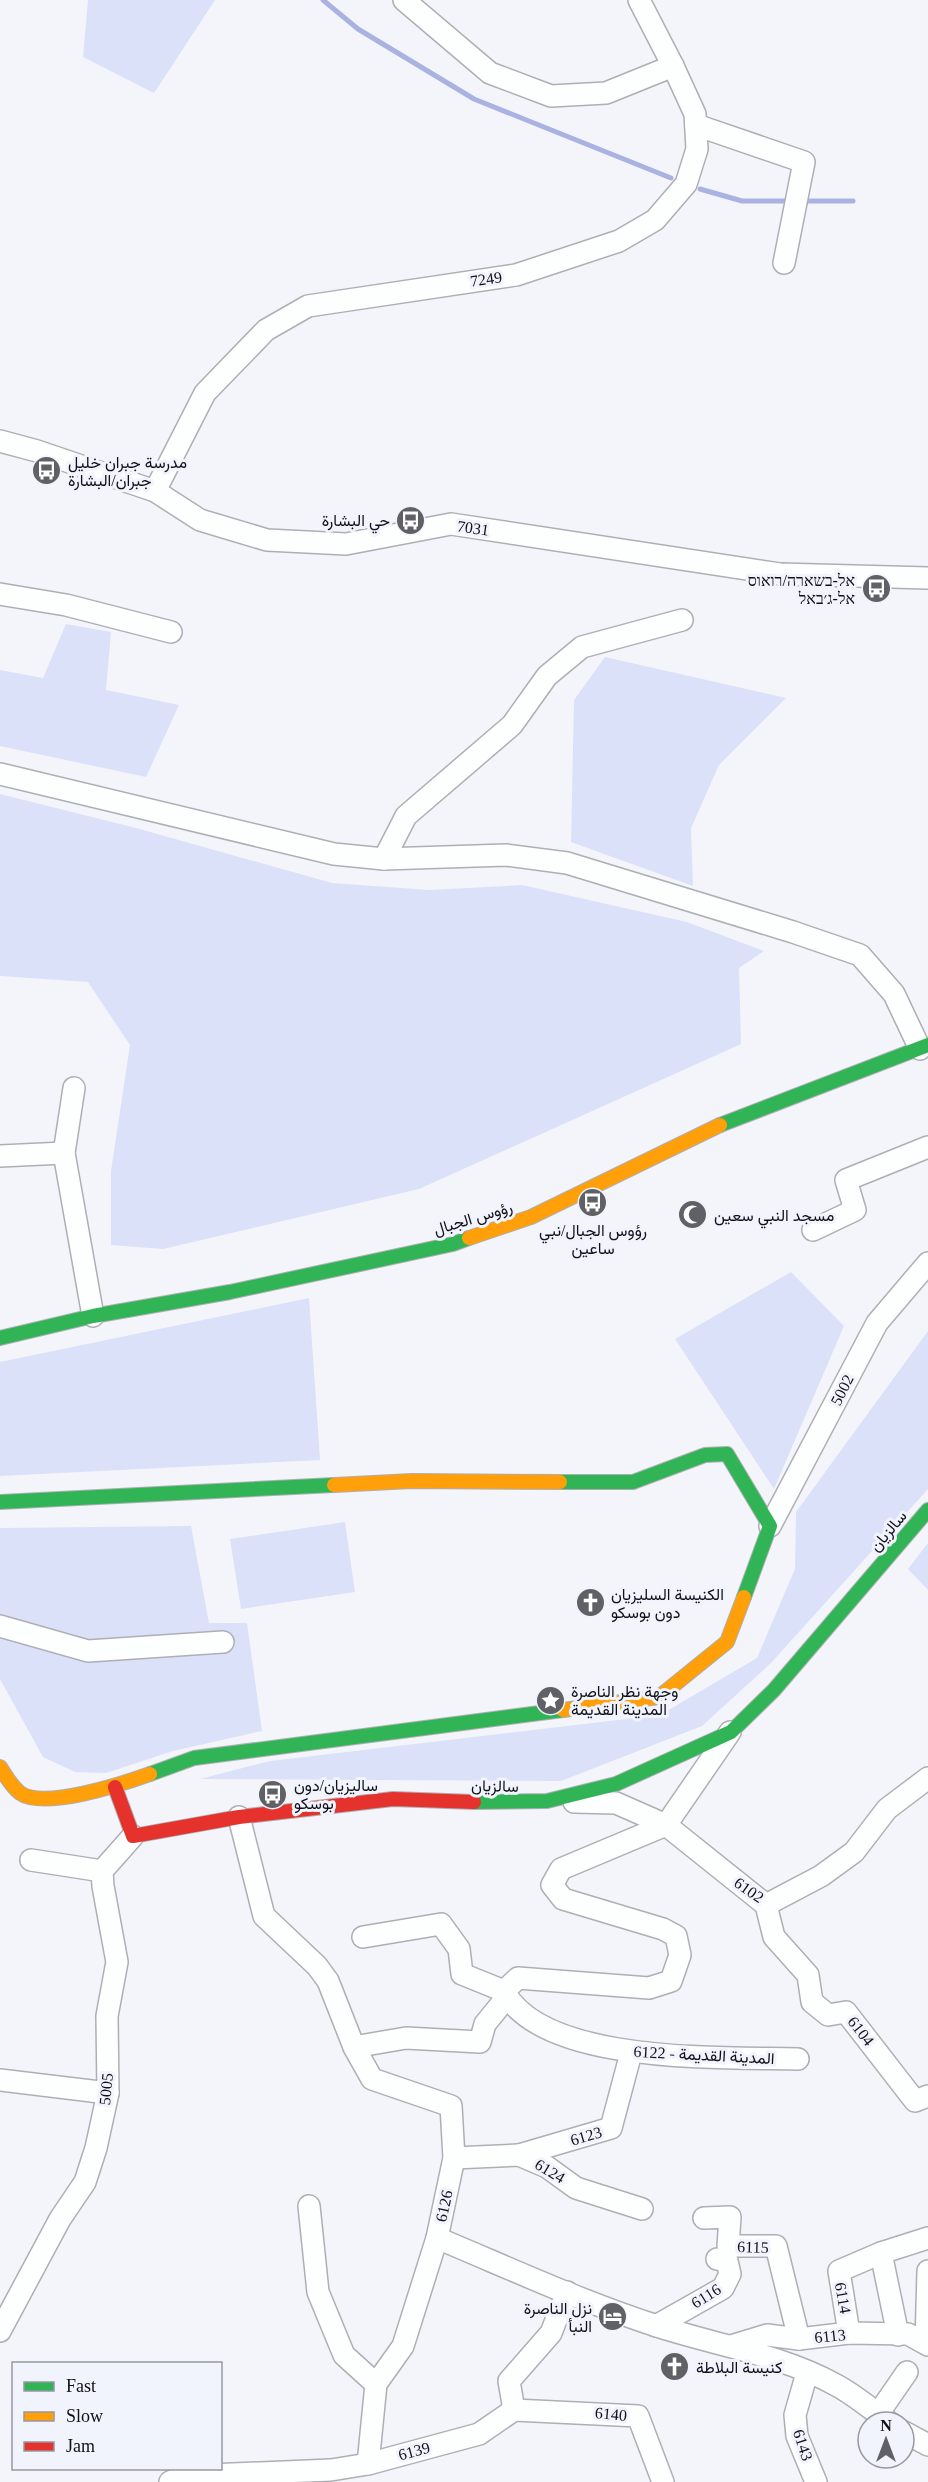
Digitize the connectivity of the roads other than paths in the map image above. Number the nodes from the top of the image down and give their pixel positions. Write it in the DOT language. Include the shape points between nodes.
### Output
graph roads {
  1 [pos="405,0"];
  2 [pos="639,0"];
  3 [pos="673,66"];
  4 [pos="696,126"];
  5 [pos="784,263"];
  6 [pos="0,441"];
  7 [pos="155,491"];
  8 [pos="928,578"];
  9 [pos="0,594"];
  10 [pos="682,620"];
  11 [pos="171,632"];
  12 [pos="0,774"];
  13 [pos="384,859"];
  14 [pos="924,1047"];
  15 [pos="74,1088"];
  16 [pos="928,1147"];
  17 [pos="64,1153"];
  18 [pos="0,1156"];
  19 [pos="813,1230"];
  20 [pos="928,1263"];
  21 [pos="93,1316"];
  22 [pos="0,1338"];
  23 [pos="0,1502"];
  24 [pos="928,1510"];
  25 [pos="770,1526"];
  26 [pos="0,1626"];
  27 [pos="223,1642"];
  28 [pos="731,1731"];
  29 [pos="0,1767"];
  30 [pos="928,1778"];
  31 [pos="115,1787"];
  32 [pos="547,1802"];
  33 [pos="238,1817"];
  34 [pos="666,1825"];
  35 [pos="133,1836"];
  36 [pos="32,1860"];
  37 [pos="102,1871"];
  38 [pos="766,1905"];
  39 [pos="363,1937"];
  40 [pos="506,1994"];
  41 [pos="354,2047"];
  42 [pos="631,2053"];
  43 [pos="798,2060"];
  44 [pos="0,2080"];
  45 [pos="108,2093"];
  46 [pos="928,2096"];
  47 [pos="519,2155"];
  48 [pos="454,2158"];
  49 [pos="309,2206"];
  50 [pos="642,2209"];
  51 [pos="704,2218"];
  52 [pos="437,2238"];
  53 [pos="928,2238"];
  54 [pos="881,2253"];
  55 [pos="717,2259"];
  56 [pos="928,2271"];
  57 [pos="567,2292"];
  58 [pos="656,2326"];
  59 [pos="0,2331"];
  60 [pos="849,2333"];
  61 [pos="898,2335"];
  62 [pos="799,2339"];
  63 [pos="927,2344"];
  64 [pos="731,2346"];
  65 [pos="907,2372"];
  66 [pos="807,2373"];
  67 [pos="376,2384"];
  68 [pos="514,2410"];
  69 [pos="872,2410"];
  70 [pos="887,2410"];
  71 [pos="368,2464"];
  72 [pos="170,2482"];
  73 [pos="663,2482"];
  74 [pos="816,2482"];
  1 -- 3 [label="street" via="490,73 551,96 606,93"];
  2 -- 3 [label="street, 7249"];
  3 -- 4 [label="street, 7249" via="695,114"];
  4 -- 5 [label="street" via="804,162"];
  4 -- 7 [label="street, 7249" via="697,149 686,184 655,220 619,241 516,275 308,306 266,330 205,393"];
  6 -- 7 [label="street, 7031"];
  7 -- 8 [label="street, 7031" via="200,520 267,540 346,544 451,524 780,574"];
  9 -- 11 [label="street" via="66,604"];
  10 -- 13 [label="street" via="582,647 547,676 512,725 406,816"];
  12 -- 13 [label="street" via="334,854"];
  13 -- 14 [label="street" via="506,855 567,863 860,955 894,994"];
  14 -- 21 [label="street, رؤوس الجبال" via="722,1124 531,1217 453,1244 230,1292"];
  15 -- 17 [label="street"];
  16 -- 19 [label="street" via="846,1180 855,1210"];
  17 -- 18 [label="street"];
  17 -- 21 [label="street"];
  20 -- 25 [label="street, 5002" via="877,1323"];
  21 -- 22 [label="street, رؤوس الجبال"];
  23 -- 25 [label="street" via="412,1481 633,1482 705,1455 727,1454"];
  24 -- 28 [label="street, سالزيان" via="774,1690"];
  25 -- 31 [label="street" via="727,1642 659,1697 194,1758"];
  26 -- 27 [label="street" via="87,1651"];
  28 -- 32 [label="street, سالزيان" via="616,1784"];
  28 -- 34 [label="street"];
  29 -- 31 [label="street" via="15,1788 34,1799 51,1800"];
  30 -- 38 [label="street, 6102" via="887,1809 854,1852 820,1876"];
  31 -- 35 [label="street"];
  32 -- 33 [label="street, سالزيان" via="393,1800"];
  32 -- 34 [label="street, 6102" via="616,1803"];
  33 -- 35 [label="street, سالزيان"];
  33 -- 41 [label="street, 6126" via="264,1916 328,1981"];
  34 -- 38 [label="street, 6102"];
  34 -- 40 [label="street" via="561,1869 552,1885 563,1899 676,1936 680,1955 671,1981 649,1988 518,1978"];
  35 -- 37 [label="street"];
  36 -- 37 [label="street"];
  37 -- 45 [label="street, 5005" via="117,1962 107,2016"];
  38 -- 46 [label="street, 6104" via="774,1937 808,1975 812,2002 828,2015 846,2012 915,2101"];
  39 -- 40 [label="street, المدينة القديمة - 6122" via="441,1924 459,1948 462,1974"];
  40 -- 41 [label="street" via="484,2024 480,2042 406,2038"];
  40 -- 42 [label="street, المدينة القديمة - 6122" via="525,2014 551,2029"];
  41 -- 48 [label="street, 6126" via="372,2079 451,2106"];
  42 -- 43 [label="street, المدينة القديمة - 6122"];
  42 -- 47 [label="street, 6123" via="611,2128"];
  44 -- 45 [label="street"];
  45 -- 59 [label="street, 5005" via="85,2181 60,2219"];
  47 -- 48 [label="street, 6124"];
  47 -- 50 [label="street, 6124" via="547,2167 576,2188"];
  48 -- 52 [label="street, 6126"];
  49 -- 67 [label="street" via="318,2292 344,2355"];
  51 -- 62 [label="street, 6115" via="730,2217 728,2246 776,2246"];
  52 -- 57 [label="street, 6126"];
  52 -- 67 [label="street" via="403,2346"];
  53 -- 54 [label="street"];
  54 -- 60 [label="street, 6114" via="839,2271"];
  54 -- 61 [label="street"];
  55 -- 58 [label="street, 6116" via="727,2261 730,2274 723,2288"];
  56 -- 63 [label="street"];
  57 -- 58 [label="street, 6126"];
  57 -- 68 [label="street" via="551,2333 509,2381"];
  58 -- 64 [label="street, 6126"];
  60 -- 61 [label="street, 6113"];
  60 -- 62 [label="street, 6113"];
  61 -- 63 [label="street, 6113" via="908,2334"];
  62 -- 64 [label="street, 6113" via="767,2335"];
  64 -- 66 [label="street, 6126"];
  65 -- 70 [label="street"];
  66 -- 69 [label="street, 6126" via="837,2385"];
  66 -- 74 [label="street, 6143" via="795,2415 797,2436"];
  67 -- 71 [label="street"];
  68 -- 71 [label="street, 6139" via="478,2434"];
  68 -- 73 [label="street, 6140" via="638,2416"];
  71 -- 72 [label="street, 6139" via="331,2470 184,2476"];
}
